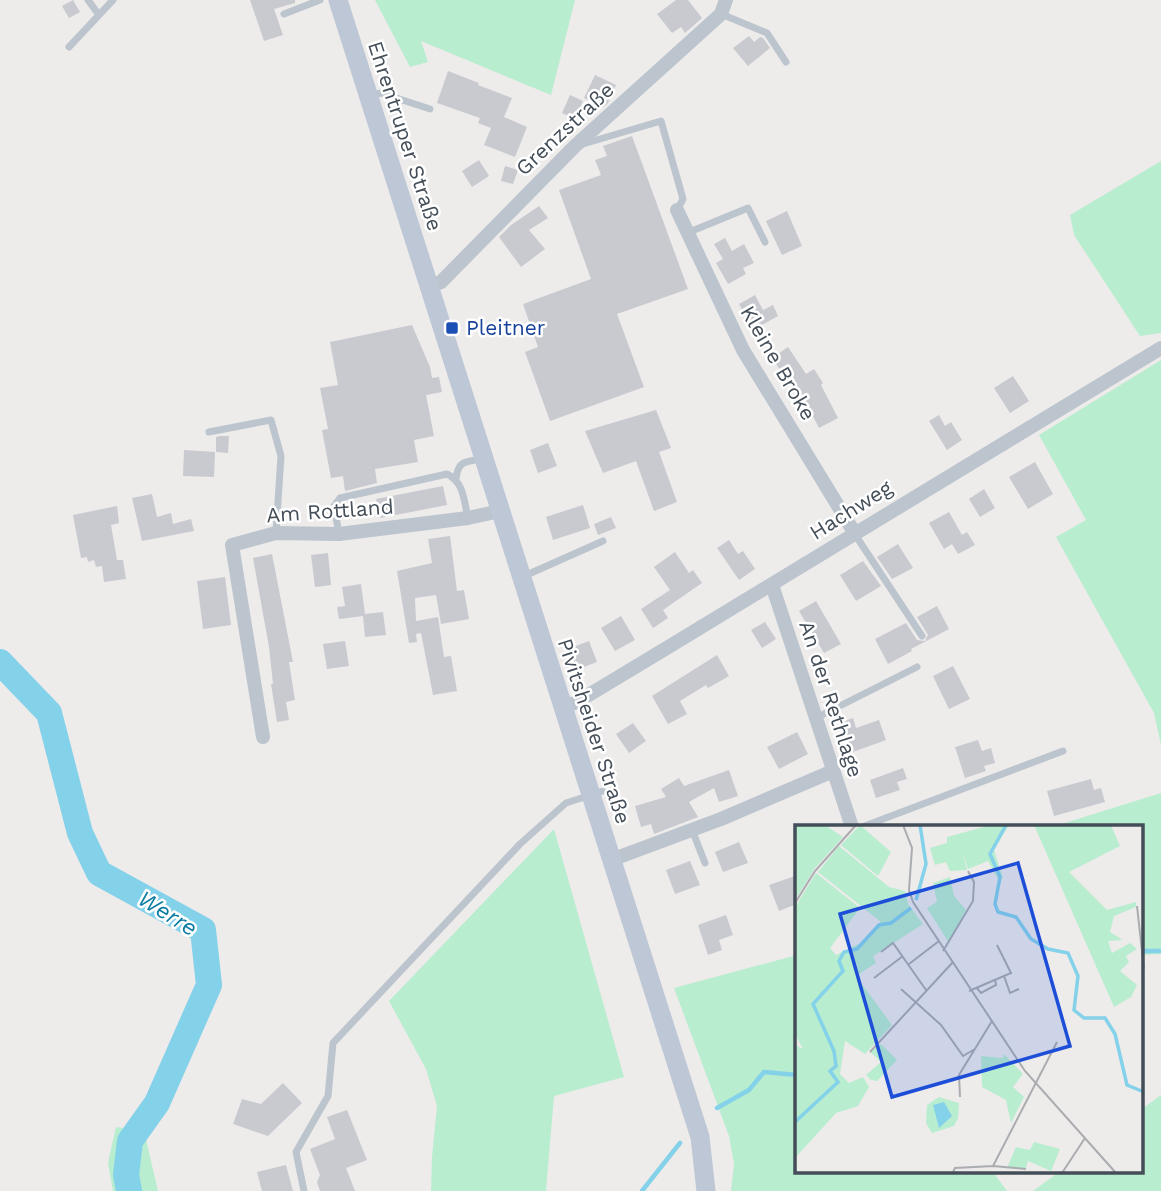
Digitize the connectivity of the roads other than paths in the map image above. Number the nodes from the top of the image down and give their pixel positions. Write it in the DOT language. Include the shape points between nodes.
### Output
graph roads {
  1 [pos="88,0"];
  2 [pos="113,0"];
  3 [pos="320,0"];
  4 [pos="338,0"];
  5 [pos="726,0"];
  6 [pos="284,13"];
  7 [pos="721,14"];
  8 [pos="99,16"];
  9 [pos="69,47"];
  10 [pos="786,62"];
  11 [pos="368,96"];
  12 [pos="430,109"];
  13 [pos="575,146"];
  14 [pos="677,210"];
  15 [pos="686,233"];
  16 [pos="765,242"];
  17 [pos="429,286"];
  18 [pos="1161,348"];
  19 [pos="209,432"];
  20 [pos="483,458"];
  21 [pos="456,479"];
  22 [pos="506,509"];
  23 [pos="468,519"];
  24 [pos="853,532"];
  25 [pos="276,533"];
  26 [pos="339,534"];
  27 [pos="603,541"];
  28 [pos="521,578"];
  29 [pos="772,585"];
  30 [pos="922,636"];
  31 [pos="917,667"];
  32 [pos="562,706"];
  33 [pos="815,718"];
  34 [pos="263,737"];
  35 [pos="1063,751"];
  36 [pos="833,771"];
  37 [pos="597,794"];
  38 [pos="851,825"];
  39 [pos="867,825"];
  40 [pos="692,830"];
  41 [pos="611,860"];
  42 [pos="705,863"];
  43 [pos="303,1191"];
  44 [pos="706,1191"];
  1 -- 8 [label="lane"];
  2 -- 8 [label="lane"];
  3 -- 6 [label="lane"];
  4 -- 11 [label="main road, Ehrentruper Straße"];
  5 -- 7 [label="street, Grenzstraße"];
  7 -- 10 [label="lane" via="767,33"];
  7 -- 13 [label="street, Grenzstraße"];
  8 -- 9 [label="lane"];
  11 -- 12 [label="lane" via="381,93"];
  11 -- 17 [label="main road, Ehrentruper Straße"];
  13 -- 14 [label="lane" via="661,121 683,199"];
  13 -- 17 [label="street, Grenzstraße" via="441,282"];
  14 -- 15 [label="street, Kleine Broke"];
  15 -- 16 [label="lane" via="748,208"];
  15 -- 24 [label="street, Kleine Broke" via="743,350"];
  17 -- 20 [label="main road, Pivitsheider Straße"];
  18 -- 24 [label="street, Hachweg"];
  19 -- 25 [label="lane" via="271,420 281,456"];
  20 -- 21 [label="lane" via="462,463"];
  20 -- 22 [label="main road, Pivitsheider Straße"];
  21 -- 23 [label="lane"];
  21 -- 26 [label="lane" via="447,474 340,498 334,506"];
  22 -- 23 [label="street, Am Rottland"];
  22 -- 28 [label="main road, Pivitsheider Straße"];
  23 -- 26 [label="street, Am Rottland"];
  24 -- 29 [label="street, Hachweg"];
  24 -- 30 [label="lane"];
  25 -- 26 [label="street, Am Rottland"];
  25 -- 34 [label="street, Am Rottland" via="232,545"];
  27 -- 28 [label="lane"];
  28 -- 32 [label="main road, Pivitsheider Straße"];
  29 -- 32 [label="street, Hachweg" via="592,694"];
  29 -- 33 [label="street, An der Rethlage"];
  31 -- 33 [label="lane"];
  32 -- 37 [label="main road, Pivitsheider Straße"];
  33 -- 36 [label="street, An der Rethlage"];
  35 -- 39 [label="lane"];
  36 -- 38 [label="street, An der Rethlage"];
  36 -- 40 [label="street"];
  37 -- 41 [label="main road, Pivitsheider Straße"];
  37 -- 43 [label="lane" via="566,803 520,844 333,1043 328,1096 296,1152"];
  40 -- 41 [label="street"];
  40 -- 42 [label="lane"];
  41 -- 44 [label="main road, Pivitsheider Straße" via="700,1137"];
}
